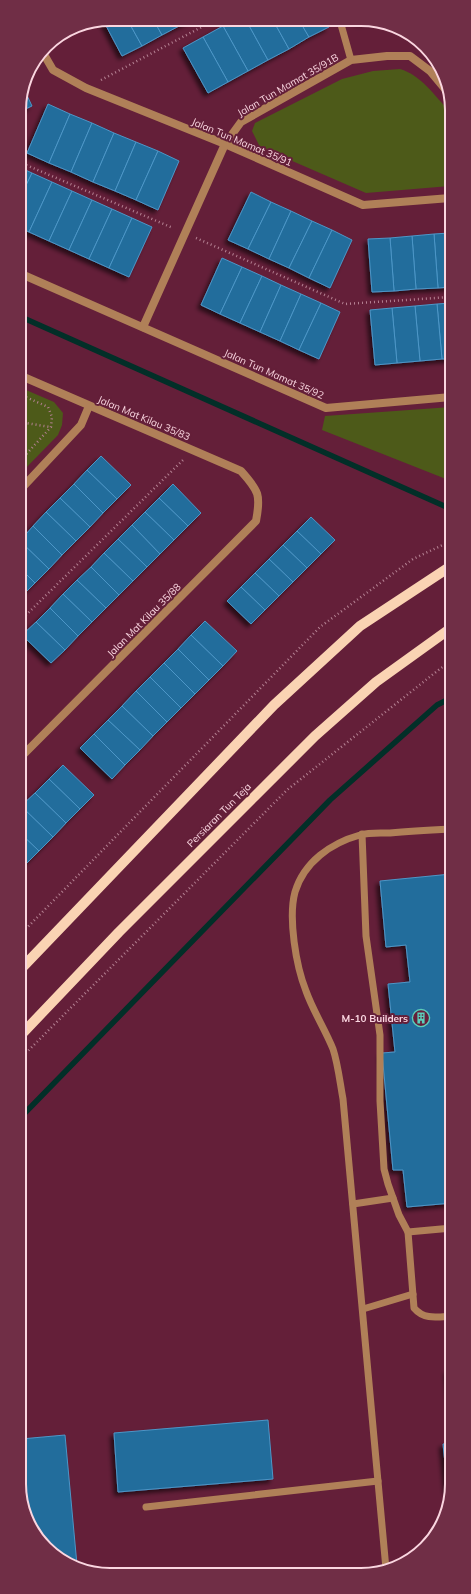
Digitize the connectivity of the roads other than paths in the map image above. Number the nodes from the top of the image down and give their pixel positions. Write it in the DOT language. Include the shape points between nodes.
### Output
graph roads {
  1 [pos="342,26"];
  2 [pos="45,57"];
  3 [pos="352,60"];
  4 [pos="441,85"];
  5 [pos="225,144"];
  6 [pos="445,198"];
  7 [pos="26,276"];
  8 [pos="143,327"];
  9 [pos="26,379"];
  10 [pos="445,398"];
  11 [pos="89,406"];
  12 [pos="26,484"];
  13 [pos="255,487"];
  14 [pos="445,570"];
  15 [pos="445,632"];
  16 [pos="26,749"];
  17 [pos="445,829"];
  18 [pos="362,834"];
  19 [pos="26,964"];
  20 [pos="26,1030"];
  21 [pos="393,1198"];
  22 [pos="353,1204"];
  23 [pos="445,1229"];
  24 [pos="408,1232"];
  25 [pos="413,1294"];
  26 [pos="363,1308"];
  27 [pos="445,1316"];
  28 [pos="378,1480"];
  29 [pos="146,1507"];
  30 [pos="386,1564"];
  1 -- 3 [label="lane"];
  2 -- 5 [label="street, Jalan Tun Mamat 35/91" via="53,70 86,88"];
  3 -- 4 [label="street, Jalan Tun Mamat 35/91B" via="410,56 430,71"];
  3 -- 5 [label="street, Jalan Tun Mamat 35/91B" via="241,122"];
  5 -- 6 [label="street, Jalan Tun Mamat 35/91" via="364,205"];
  5 -- 8 [label="street"];
  7 -- 8 [label="street, Jalan Tun Mamat 35/92"];
  8 -- 10 [label="street, Jalan Tun Mamat 35/92" via="326,408"];
  9 -- 11 [label="street, Jalan Mat Kilau 35/83"];
  11 -- 12 [label="street" via="81,425"];
  11 -- 13 [label="street, Jalan Mat Kilau 35/83" via="241,471"];
  13 -- 16 [label="street, Jalan Mat Kilau 35/88" via="259,503 256,521"];
  14 -- 19 [label="main road" via="360,626 274,705"];
  15 -- 20 [label="main road, Persiaran Tun Teja" via="376,682 315,736 119,932"];
  17 -- 18 [label="lane"];
  18 -- 21 [label="lane" via="366,936 380,1035 384,1169"];
  18 -- 22 [label="lane" via="340,842 313,861 295,893 293,910 293,935 298,965 306,992 333,1050 342,1092"];
  21 -- 22 [label="lane"];
  21 -- 24 [label="lane"];
  22 -- 26 [label="lane"];
  23 -- 24 [label="lane"];
  24 -- 25 [label="lane"];
  25 -- 26 [label="lane"];
  25 -- 27 [label="lane" via="414,1308 419,1314 430,1317"];
  26 -- 28 [label="lane"];
  28 -- 29 [label="lane"];
  28 -- 30 [label="lane"];
}
